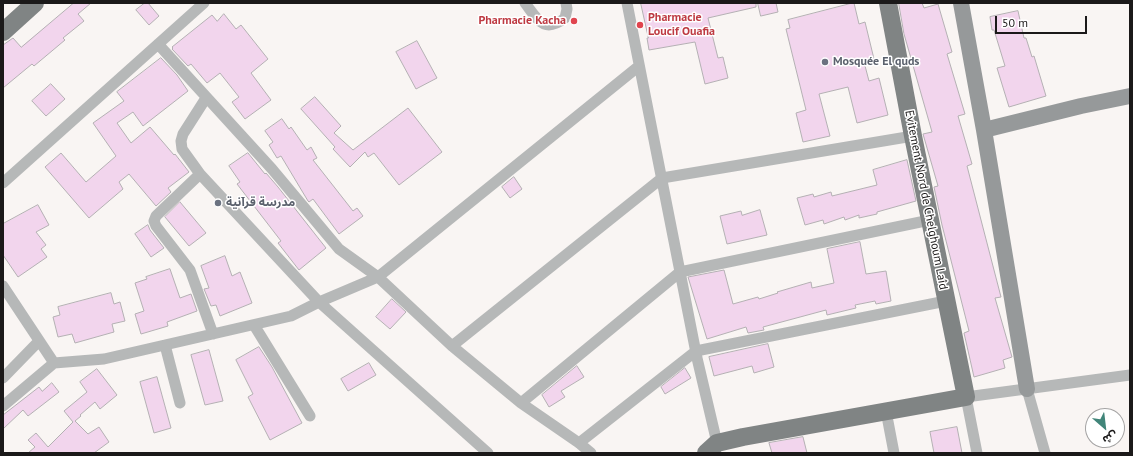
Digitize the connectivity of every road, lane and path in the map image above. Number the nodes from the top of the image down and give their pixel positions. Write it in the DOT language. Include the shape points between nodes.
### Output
graph roads {
  1 [pos="35,3"];
  2 [pos="204,3"];
  3 [pos="525,3"];
  4 [pos="566,3"];
  5 [pos="628,3"];
  6 [pos="888,3"];
  7 [pos="961,3"];
  8 [pos="3,32"];
  9 [pos="158,44"];
  10 [pos="639,66"];
  11 [pos="1130,96"];
  12 [pos="206,98"];
  13 [pos="984,130"];
  14 [pos="913,136"];
  15 [pos="200,174"];
  16 [pos="662,178"];
  17 [pos="3,183"];
  18 [pos="930,220"];
  19 [pos="680,272"];
  20 [pos="378,277"];
  21 [pos="3,286"];
  22 [pos="946,301"];
  23 [pos="319,302"];
  24 [pos="254,325"];
  25 [pos="213,334"];
  26 [pos="39,341"];
  27 [pos="165,345"];
  28 [pos="452,346"];
  29 [pos="696,351"];
  30 [pos="54,363"];
  31 [pos="1130,375"];
  32 [pos="3,378"];
  33 [pos="1027,388"];
  34 [pos="966,397"];
  35 [pos="180,404"];
  36 [pos="521,404"];
  37 [pos="3,406"];
  38 [pos="886,411"];
  39 [pos="310,416"];
  40 [pos="579,443"];
  41 [pos="711,448"];
  42 [pos="488,453"];
  43 [pos="591,453"];
  44 [pos="894,453"];
  45 [pos="977,453"];
  46 [pos="1045,453"];
  1 -- 8 [label="main road"];
  2 -- 9 [label="street"];
  3 -- 4 [label="street" via="539,21 548,26 557,24 565,18"];
  5 -- 10 [label="street"];
  6 -- 14 [label="main road, Evitement Nord de Chelghoum Laîd"];
  7 -- 13 [label="street"];
  9 -- 12 [label="street"];
  9 -- 17 [label="street"];
  10 -- 16 [label="street"];
  10 -- 20 [label="street"];
  11 -- 13 [label="street"];
  12 -- 15 [label="street" via="183,134 181,142 182,149"];
  12 -- 20 [label="street" via="272,169 339,249"];
  13 -- 33 [label="street"];
  14 -- 16 [label="street"];
  14 -- 18 [label="main road, Evitement Nord de Chelghoum Laîd"];
  15 -- 23 [label="street"];
  15 -- 25 [label="street" via="156,216 154,221 190,270"];
  16 -- 19 [label="street"];
  16 -- 28 [label="street"];
  18 -- 19 [label="street"];
  18 -- 22 [label="main road, Evitement Nord de Chelghoum Laîd"];
  19 -- 29 [label="street"];
  19 -- 36 [label="street"];
  20 -- 23 [label="street"];
  20 -- 28 [label="street"];
  21 -- 26 [label="street"];
  22 -- 29 [label="street"];
  22 -- 34 [label="main road, Evitement Nord de Chelghoum Laîd"];
  23 -- 24 [label="street" via="291,316"];
  23 -- 42 [label="street"];
  24 -- 25 [label="street"];
  24 -- 39 [label="street"];
  25 -- 27 [label="street"];
  26 -- 30 [label="street"];
  26 -- 32 [label="street"];
  27 -- 30 [label="street" via="104,359"];
  27 -- 35 [label="street"];
  28 -- 36 [label="street"];
  29 -- 40 [label="street"];
  29 -- 41 [label="street"];
  30 -- 37 [label="street"];
  31 -- 33 [label="street"];
  33 -- 34 [label="street"];
  33 -- 46 [label="street"];
  34 -- 38 [label="main road"];
  34 -- 45 [label="street"];
  36 -- 40 [label="street"];
  38 -- 41 [label="main road" via="744,437"];
  38 -- 44 [label="street"];
  40 -- 43 [label="street"];
}
